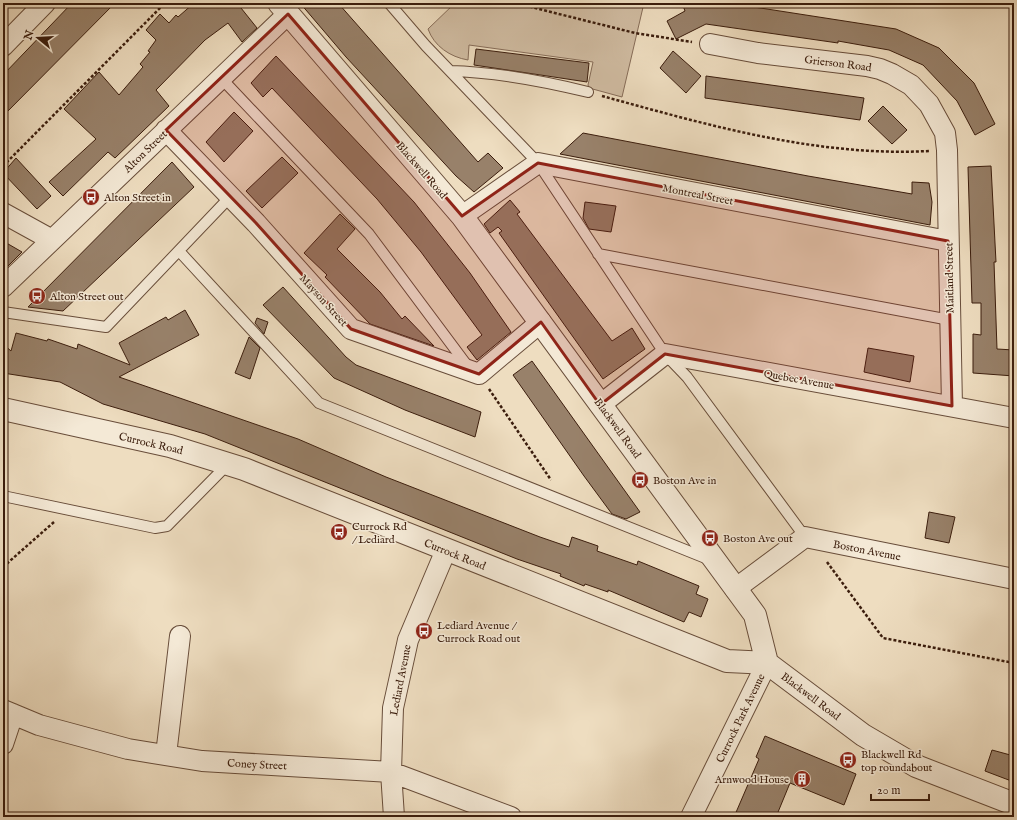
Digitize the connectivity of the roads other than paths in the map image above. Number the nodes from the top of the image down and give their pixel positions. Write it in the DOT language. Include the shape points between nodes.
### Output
graph roads {
  1 [pos="45,3"];
  2 [pos="389,3"];
  3 [pos="283,8"];
  4 [pos="710,44"];
  5 [pos="3,46"];
  6 [pos="450,70"];
  7 [pos="221,78"];
  8 [pos="588,92"];
  9 [pos="166,130"];
  10 [pos="947,150"];
  11 [pos="538,163"];
  12 [pos="230,197"];
  13 [pos="3,213"];
  14 [pos="462,216"];
  15 [pos="52,240"];
  16 [pos="948,241"];
  17 [pos="179,251"];
  18 [pos="598,254"];
  19 [pos="3,288"];
  20 [pos="3,312"];
  21 [pos="950,320"];
  22 [pos="541,322"];
  23 [pos="665,354"];
  24 [pos="475,372"];
  25 [pos="600,404"];
  26 [pos="952,406"];
  27 [pos="3,409"];
  28 [pos="1014,418"];
  29 [pos="228,464"];
  30 [pos="3,496"];
  31 [pos="807,538"];
  32 [pos="446,550"];
  33 [pos="714,561"];
  34 [pos="1014,579"];
  35 [pos="735,590"];
  36 [pos="180,636"];
  37 [pos="767,663"];
  38 [pos="8,712"];
  39 [pos="3,744"];
  40 [pos="166,755"];
  41 [pos="391,772"];
  42 [pos="1014,804"];
  43 [pos="394,817"];
  44 [pos="511,817"];
  45 [pos="691,817"];
  1 -- 5 [label="street"];
  2 -- 6 [label="lane"];
  3 -- 7 [label="street, Alton Street"];
  3 -- 14 [label="street, Blackwell Road"];
  4 -- 10 [label="street, Grierson Road" via="880,69 911,85 929,104 945,133"];
  6 -- 8 [label="lane" via="551,83"];
  6 -- 11 [label="lane"];
  7 -- 9 [label="street, Alton Street"];
  7 -- 24 [label="lane" via="369,234"];
  9 -- 12 [label="street, Mayson Street"];
  9 -- 15 [label="street, Alton Street"];
  10 -- 16 [label="street, Maitland Street"];
  11 -- 14 [label="street"];
  11 -- 16 [label="street, Montreal Street"];
  11 -- 18 [label="lane"];
  12 -- 17 [label="lane"];
  12 -- 24 [label="street, Mayson Street" via="351,329"];
  13 -- 15 [label="street"];
  14 -- 22 [label="street, Blackwell Road"];
  15 -- 19 [label="street, Alton Street"];
  16 -- 21 [label="street, Maitland Street"];
  17 -- 20 [label="lane" via="106,327"];
  17 -- 33 [label="lane" via="319,403"];
  18 -- 21 [label="lane"];
  18 -- 23 [label="lane"];
  21 -- 26 [label="street, Maitland Street"];
  22 -- 24 [label="street"];
  22 -- 25 [label="street, Blackwell Road"];
  23 -- 25 [label="street"];
  23 -- 26 [label="street, Quebec Avenue"];
  23 -- 31 [label="lane" via="687,377"];
  25 -- 33 [label="street, Blackwell Road"];
  26 -- 28 [label="street, Quebec Avenue"];
  27 -- 29 [label="street, Currock Road" via="170,446"];
  29 -- 30 [label="lane" via="167,526 156,528"];
  29 -- 32 [label="street, Currock Road"];
  31 -- 34 [label="street, Boston Avenue"];
  31 -- 35 [label="street"];
  32 -- 37 [label="street, Currock Road" via="727,661"];
  32 -- 41 [label="street, Lediard Avenue" via="408,640 393,708"];
  33 -- 35 [label="street, Blackwell Road"];
  35 -- 37 [label="street, Blackwell Road" via="755,615"];
  36 -- 40 [label="street"];
  37 -- 42 [label="street, Blackwell Road" via="864,735 916,766"];
  37 -- 45 [label="street, Currock Park Avenue"];
  38 -- 39 [label="street"];
  38 -- 40 [label="street, Coney Street" via="39,725 128,750"];
  40 -- 41 [label="street, Coney Street" via="202,761"];
  41 -- 43 [label="street, Lediard Avenue"];
  41 -- 44 [label="street, Coney Street"];
}
